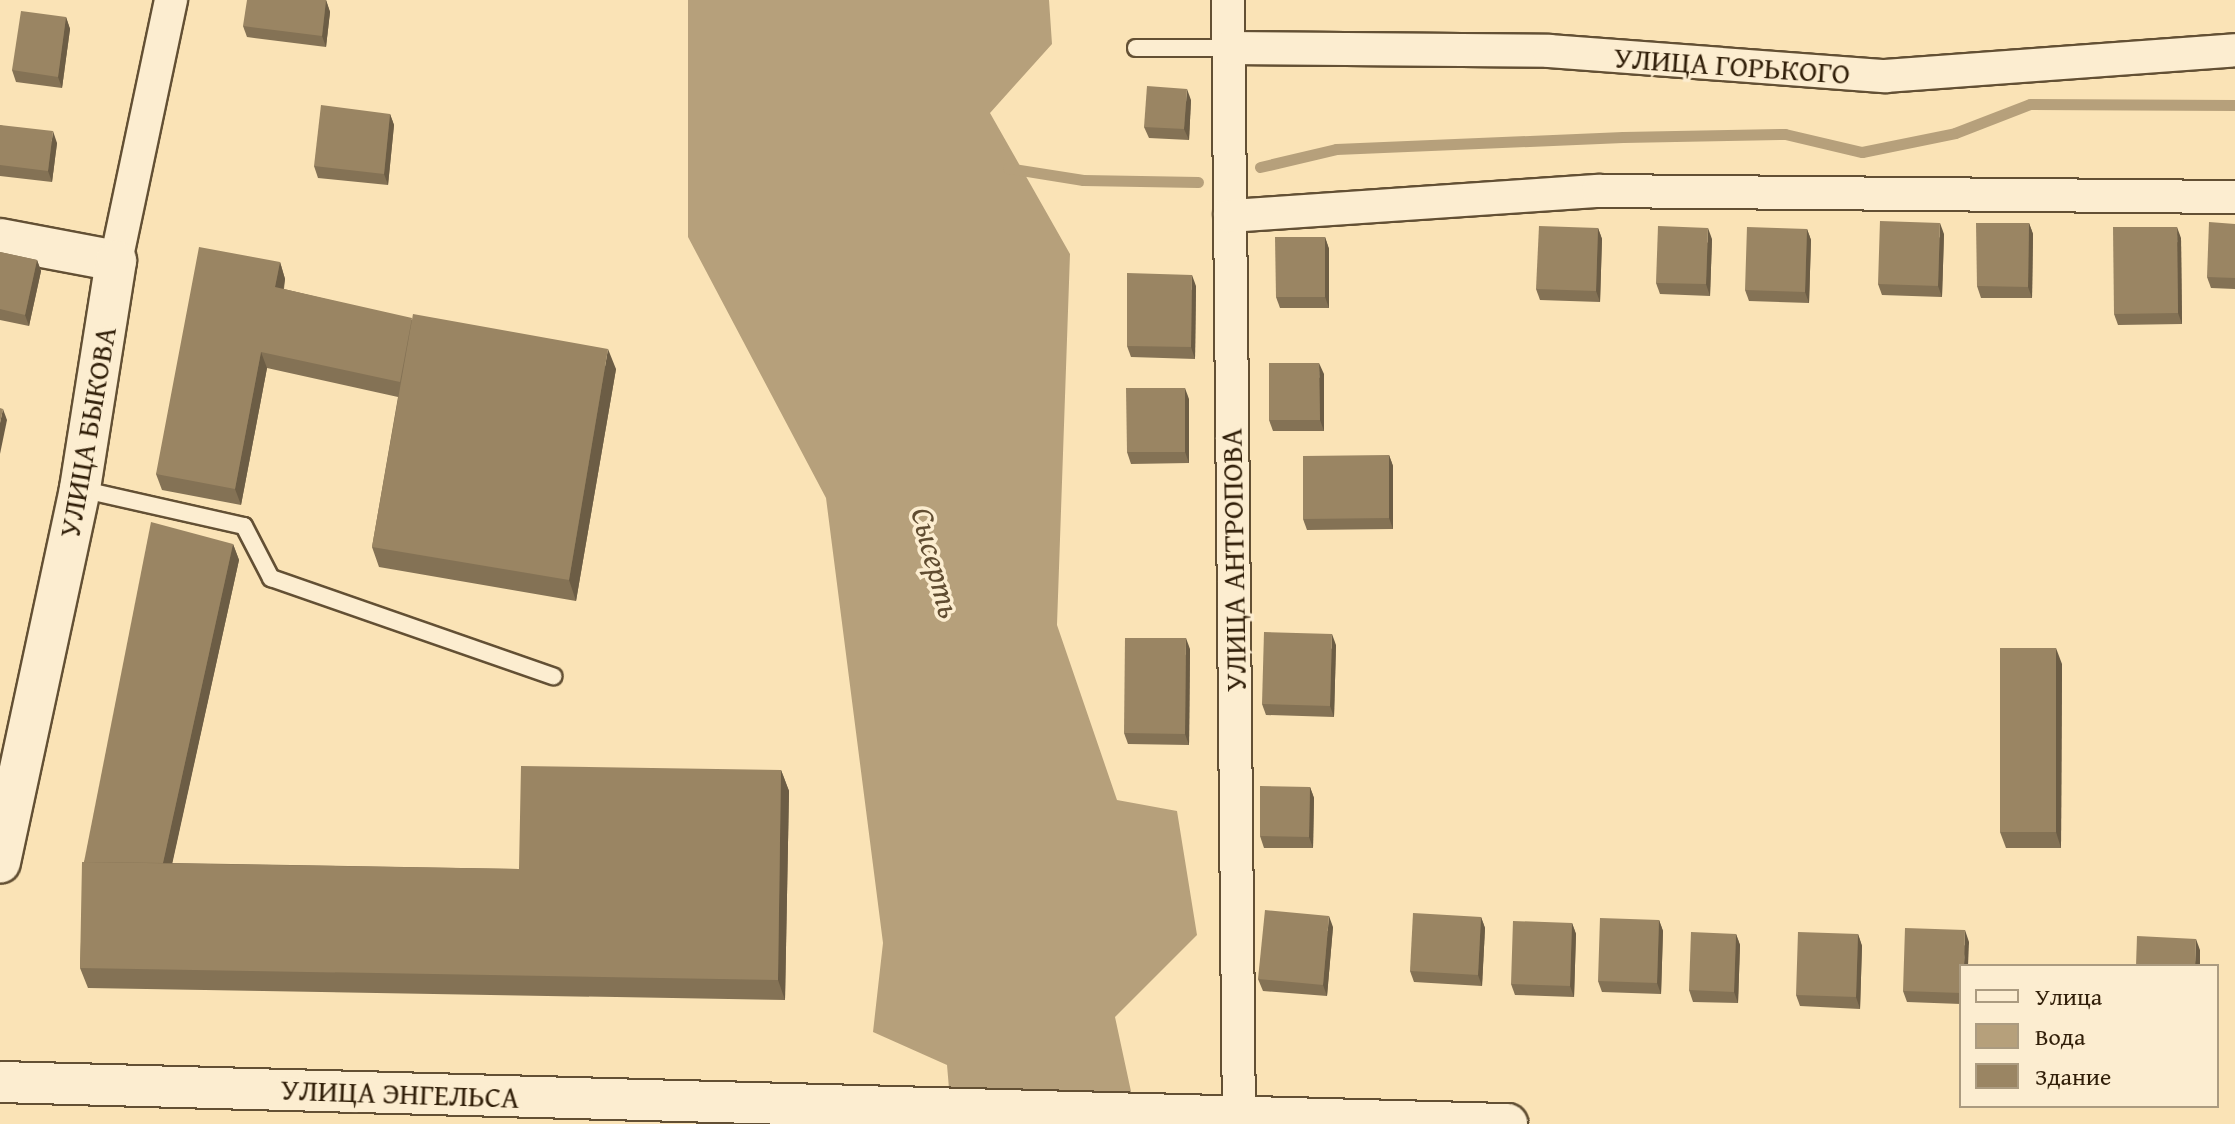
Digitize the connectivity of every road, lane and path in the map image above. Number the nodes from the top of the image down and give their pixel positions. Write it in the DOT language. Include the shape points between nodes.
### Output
graph roads {
  1 [pos="171,0"];
  2 [pos="1228,0"];
  3 [pos="1136,48"];
  4 [pos="1229,48"];
  5 [pos="2235,50"];
  6 [pos="2235,197"];
  7 [pos="1230,216"];
  8 [pos="0,239"];
  9 [pos="116,261"];
  10 [pos="80,489"];
  11 [pos="553,676"];
  12 [pos="0,863"];
  13 [pos="0,1082"];
  14 [pos="1239,1119"];
  15 [pos="1315,1122"];
  16 [pos="1507,1124"];
  1 -- 9 [label="street, УЛИЦА БЫКОВА"];
  2 -- 4 [label="street, УЛИЦА АНТРОПОВА"];
  3 -- 4 [label="lane"];
  4 -- 5 [label="street, УЛИЦА ГОРЬКОГО" via="1549,51 1885,76"];
  4 -- 7 [label="street, УЛИЦА АНТРОПОВА"];
  6 -- 7 [label="street" via="1598,191"];
  7 -- 14 [label="street, УЛИЦА АНТРОПОВА"];
  8 -- 9 [label="street"];
  9 -- 10 [label="street, УЛИЦА БЫКОВА"];
  10 -- 11 [label="lane" via="244,526 271,578"];
  10 -- 12 [label="street, УЛИЦА БЫКОВА"];
  13 -- 14 [label="street, УЛИЦА ЭНГЕЛЬСА"];
  14 -- 15 [label="street"];
  15 -- 16 [label="street"];
}
